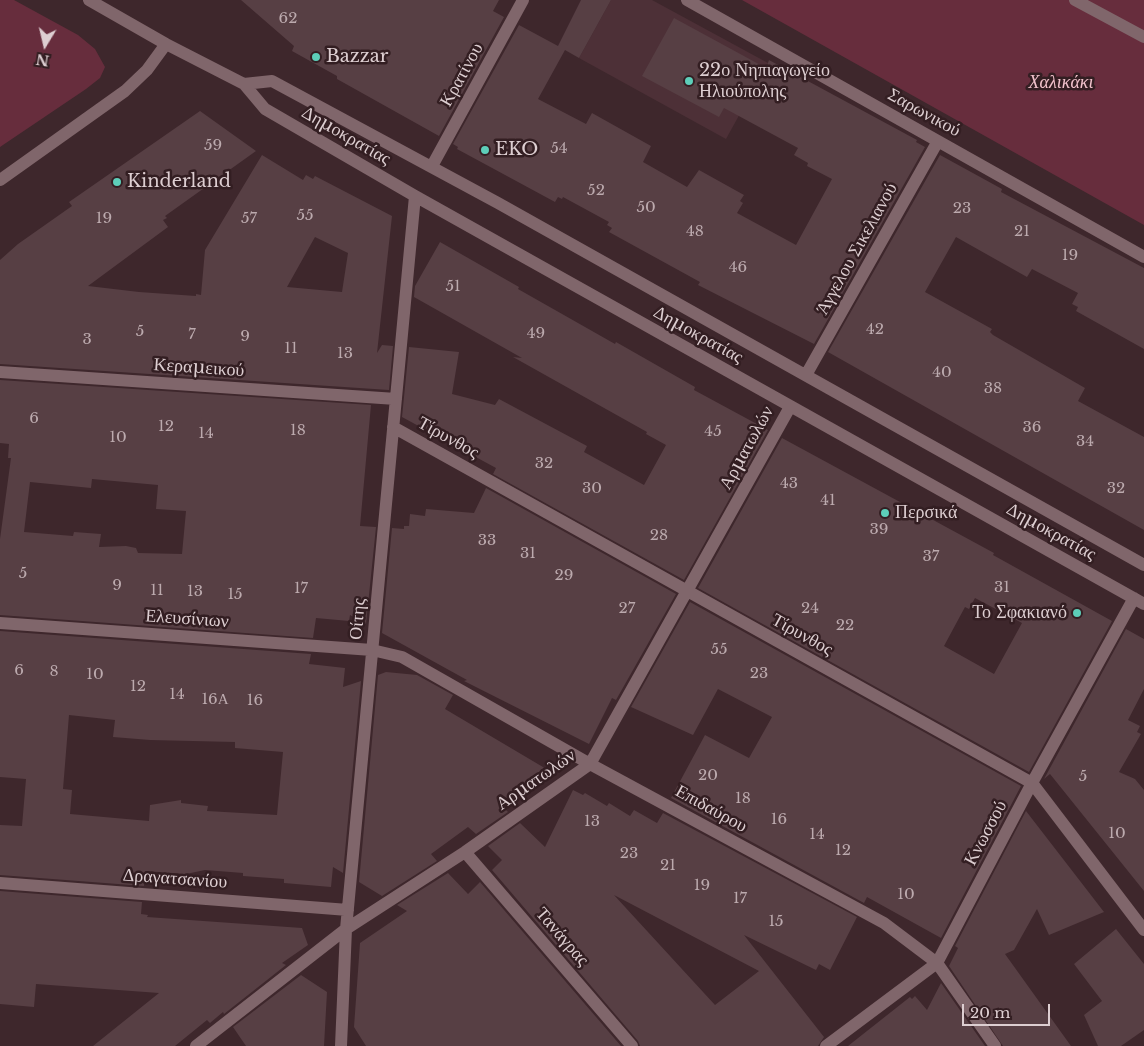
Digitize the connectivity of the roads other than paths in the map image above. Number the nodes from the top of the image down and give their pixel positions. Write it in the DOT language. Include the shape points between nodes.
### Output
graph roads {
  1 [pos="89,0"];
  2 [pos="523,0"];
  3 [pos="687,0"];
  4 [pos="1075,0"];
  5 [pos="1144,37"];
  6 [pos="166,44"];
  7 [pos="244,84"];
  8 [pos="938,141"];
  9 [pos="432,166"];
  10 [pos="0,180"];
  11 [pos="415,196"];
  12 [pos="1144,257"];
  13 [pos="0,372"];
  14 [pos="806,375"];
  15 [pos="396,399"];
  16 [pos="790,407"];
  17 [pos="393,427"];
  18 [pos="1144,565"];
  19 [pos="688,591"];
  20 [pos="1139,601"];
  21 [pos="0,622"];
  22 [pos="372,650"];
  23 [pos="590,764"];
  24 [pos="1032,783"];
  25 [pos="465,852"];
  26 [pos="0,883"];
  27 [pos="348,910"];
  28 [pos="346,929"];
  29 [pos="1144,930"];
  30 [pos="938,963"];
  31 [pos="196,1046"];
  32 [pos="341,1046"];
  33 [pos="632,1046"];
  34 [pos="826,1046"];
  35 [pos="995,1046"];
  1 -- 6 [label="street, Δημοκρατίας"];
  2 -- 9 [label="street, Κρατίνου"];
  3 -- 8 [label="street, Σαρωνικού"];
  4 -- 5 [label="street"];
  6 -- 7 [label="street, Δημοκρατίας"];
  6 -- 10 [label="street" via="147,70 125,91"];
  7 -- 9 [label="street, Δημοκρατίας" via="272,81"];
  7 -- 11 [label="street, Δημοκρατίας" via="265,109"];
  8 -- 12 [label="street, Σαρωνικού"];
  8 -- 14 [label="street, Άγγελου Σικελιανού"];
  9 -- 14 [label="street, Δημοκρατίας"];
  11 -- 15 [label="street, Οίτης"];
  11 -- 16 [label="street, Δημοκρατίας"];
  13 -- 15 [label="street, Κεραµεικού"];
  14 -- 18 [label="street, Δημοκρατίας"];
  15 -- 17 [label="street, Οίτης"];
  16 -- 19 [label="street, Αρματωλών"];
  16 -- 20 [label="street, Δημοκρατίας"];
  17 -- 19 [label="street, Τίρυνθος"];
  17 -- 22 [label="street, Οίτης"];
  19 -- 23 [label="street, Αρματωλών"];
  19 -- 24 [label="street, Τίρυνθος"];
  20 -- 24 [label="street, Κνωσσού"];
  21 -- 22 [label="street, Ελευσίνιων"];
  22 -- 23 [label="street, Επιδαύρου" via="402,657"];
  22 -- 27 [label="street, Οίτης"];
  23 -- 25 [label="street, Αρματωλών"];
  23 -- 30 [label="street, Επιδαύρου" via="884,924"];
  24 -- 29 [label="street, Τίρυνθος"];
  24 -- 30 [label="street, Κνωσσού"];
  25 -- 28 [label="street, Αρματωλών"];
  25 -- 33 [label="street, Τανάγρας"];
  26 -- 27 [label="street, Δραγατσανίου"];
  27 -- 28 [label="street, Οίτης"];
  28 -- 31 [label="street, Αρματωλών"];
  28 -- 32 [label="street, Οίτης"];
  30 -- 34 [label="street, Κνωσσού"];
  30 -- 35 [label="street, Επιδαύρου"];
}
